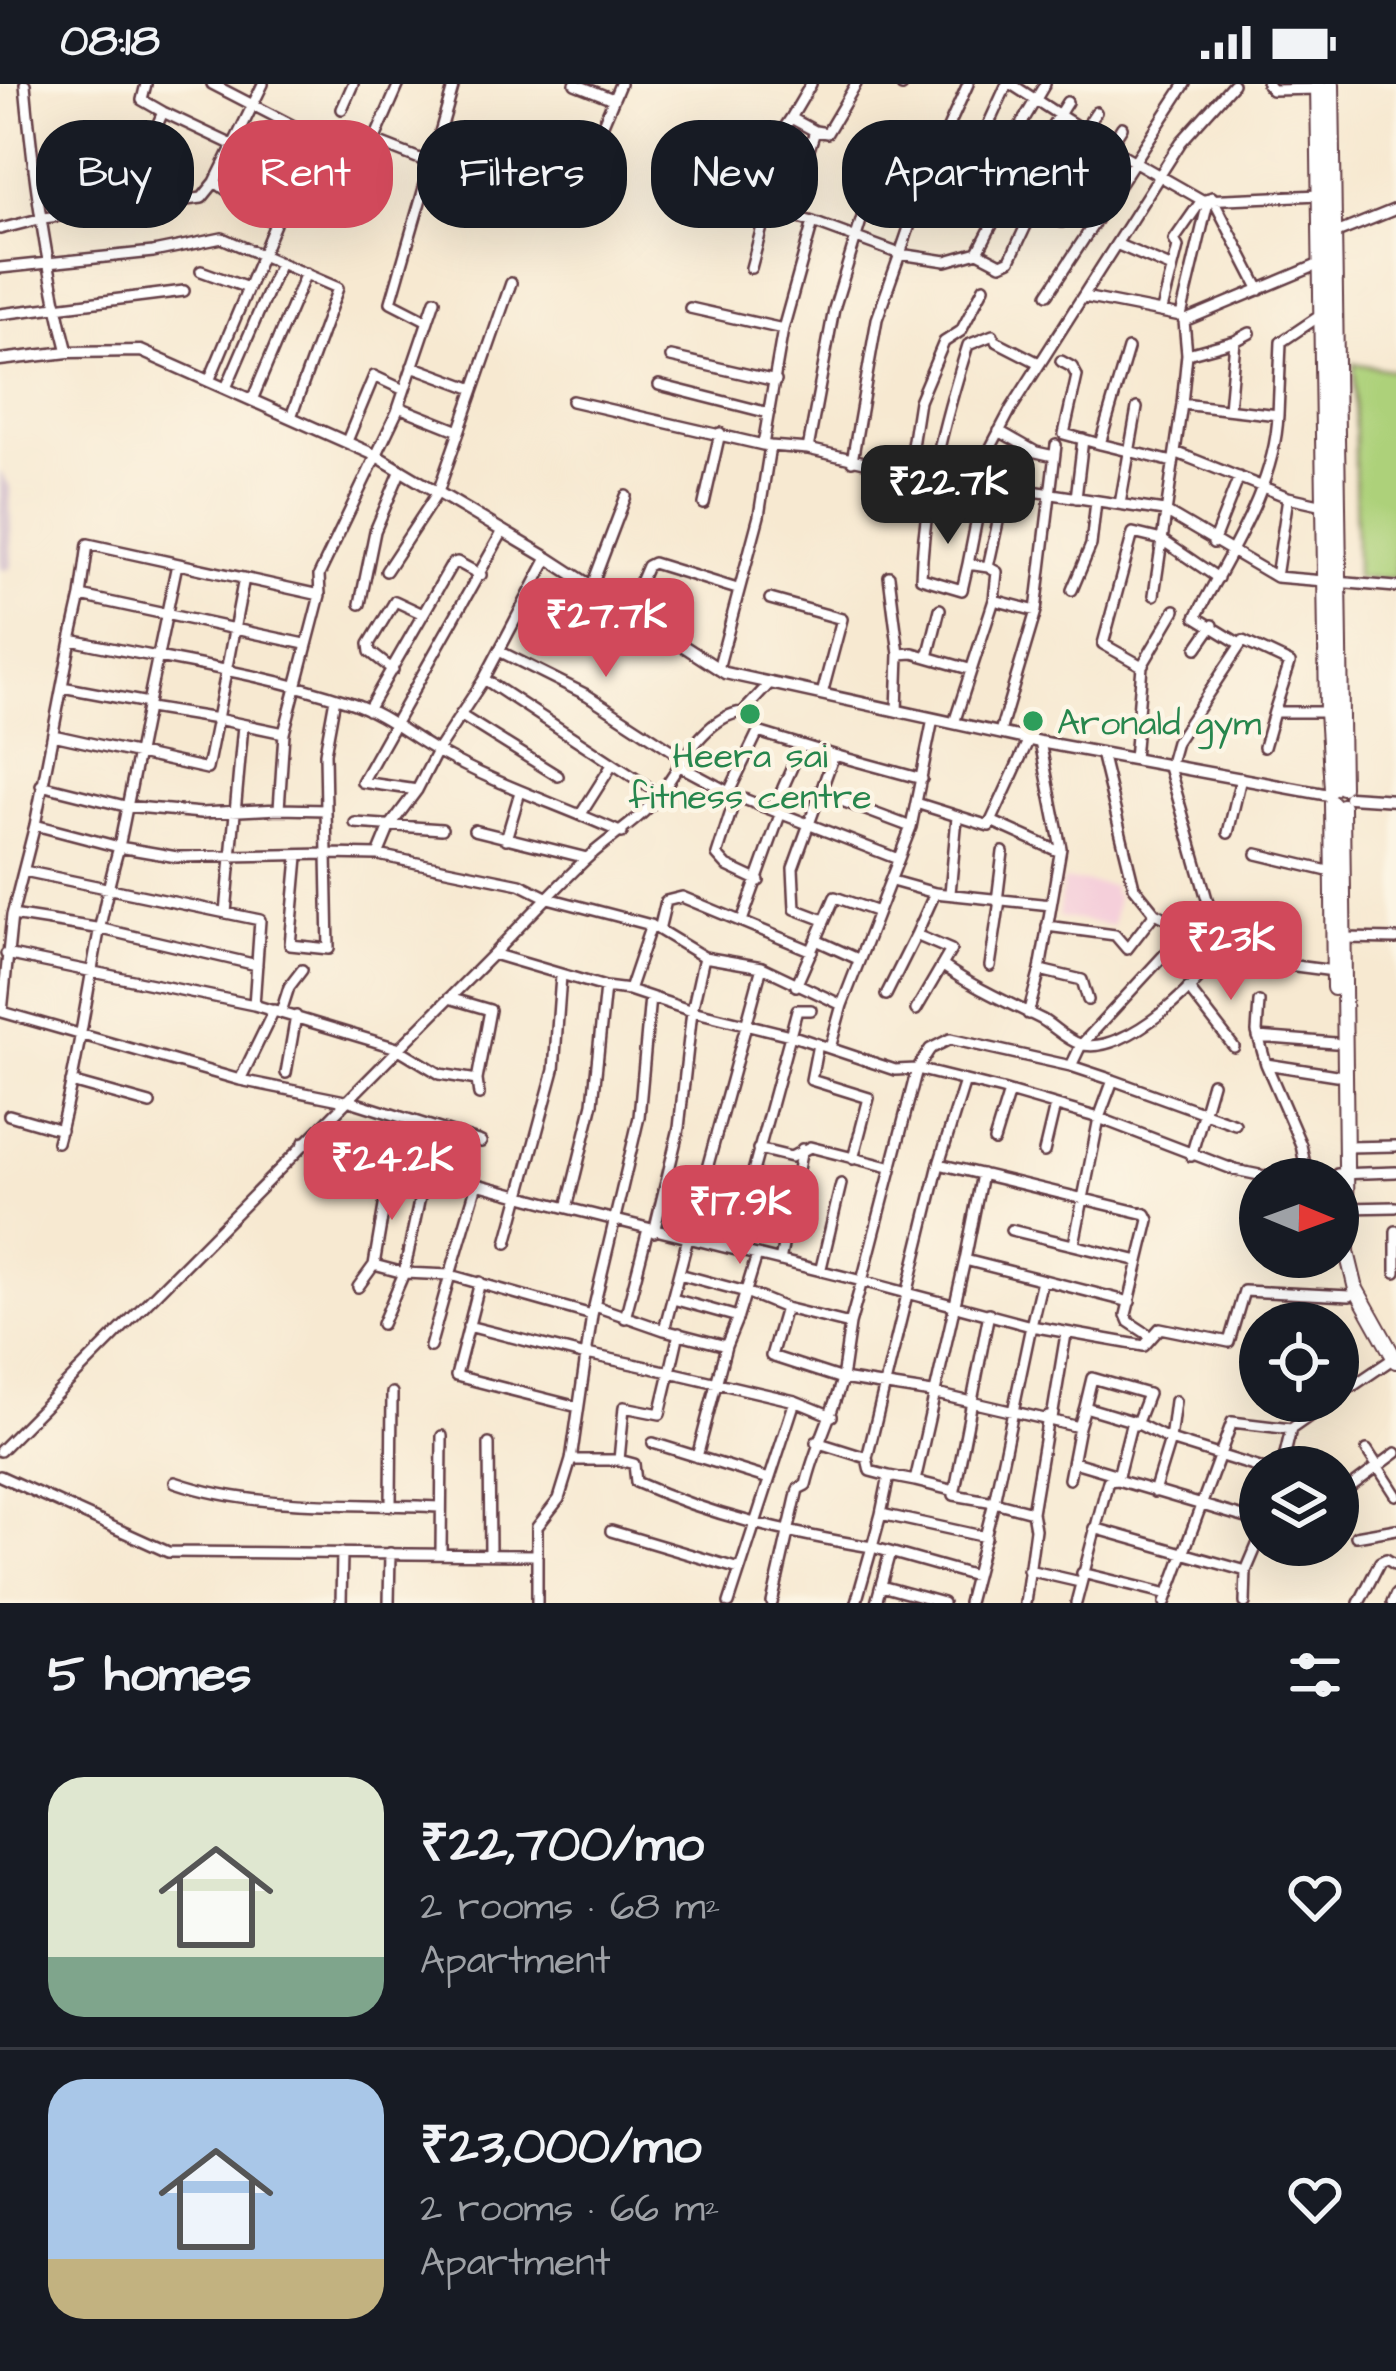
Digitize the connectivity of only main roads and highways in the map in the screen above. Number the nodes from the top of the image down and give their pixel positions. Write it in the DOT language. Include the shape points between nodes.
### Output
graph roads {
  1 [pos="1323,86"];
  2 [pos="1327,261"];
  3 [pos="1332,583"];
  4 [pos="1337,796"];
  5 [pos="1340,1158"];
  6 [pos="1344,1158"];
  7 [pos="1346,1278"];
  8 [pos="1353,1278"];
  9 [pos="1392,1360"];
  10 [pos="1396,1378"];
  1 -- 2 [label="main road"];
  1 -- 2 [label="main road" via="1334,234"];
  2 -- 3 [label="main road"];
  2 -- 3 [label="main road" via="1321,315"];
  3 -- 4 [label="main road"];
  3 -- 4 [label="main road" via="1327,712"];
  4 -- 5 [label="main road"];
  4 -- 6 [label="main road"];
  7 -- 9 [label="main road"];
  8 -- 9 [label="main road"];
  9 -- 10 [label="main road"];
}
